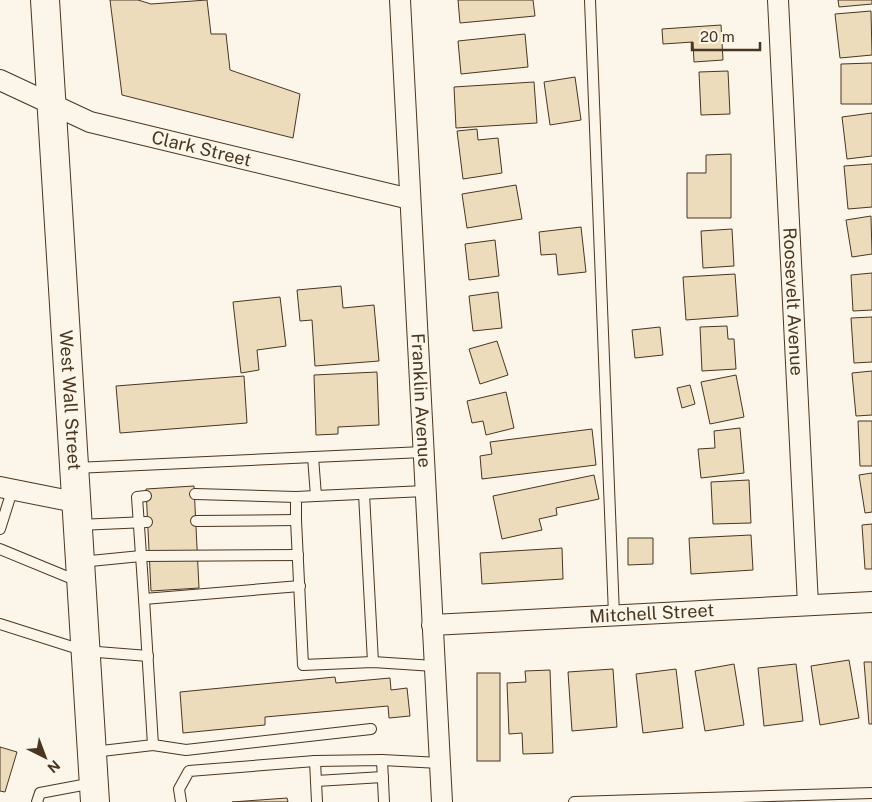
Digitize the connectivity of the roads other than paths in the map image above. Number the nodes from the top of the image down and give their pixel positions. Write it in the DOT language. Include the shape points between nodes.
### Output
graph roads {
  1 [pos="45,0"];
  2 [pos="400,0"];
  3 [pos="590,0"];
  4 [pos="778,0"];
  5 [pos="0,80"];
  6 [pos="51,104"];
  7 [pos="410,200"];
  8 [pos="423,452"];
  9 [pos="313,457"];
  10 [pos="73,468"];
  11 [pos="6,489"];
  12 [pos="425,491"];
  13 [pos="195,494"];
  14 [pos="364,494"];
  15 [pos="146,496"];
  16 [pos="316,496"];
  17 [pos="296,497"];
  18 [pos="76,513"];
  19 [pos="296,520"];
  20 [pos="196,521"];
  21 [pos="143,522"];
  22 [pos="0,530"];
  23 [pos="0,549"];
  24 [pos="298,555"];
  25 [pos="141,556"];
  26 [pos="80,572"];
  27 [pos="300,586"];
  28 [pos="144,599"];
  29 [pos="872,602"];
  30 [pos="808,605"];
  31 [pos="614,615"];
  32 [pos="0,624"];
  33 [pos="432,624"];
  34 [pos="85,652"];
  35 [pos="148,656"];
  36 [pos="373,662"];
  37 [pos="434,666"];
  38 [pos="371,729"];
  39 [pos="153,745"];
  40 [pos="92,752"];
  41 [pos="382,760"];
  42 [pos="315,761"];
  43 [pos="440,763"];
  44 [pos="383,777"];
  45 [pos="316,781"];
  46 [pos="94,793"];
  47 [pos="872,793"];
  48 [pos="36,802"];
  49 [pos="181,802"];
  50 [pos="317,802"];
  51 [pos="384,802"];
  52 [pos="442,802"];
  53 [pos="574,802"];
  1 -- 6 [label="main road, West Wall Street"];
  2 -- 7 [label="street, Franklin Avenue"];
  3 -- 31 [label="lane"];
  4 -- 30 [label="street, Roosevelt Avenue"];
  5 -- 6 [label="street, Clark Street"];
  6 -- 7 [label="street, Clark Street" via="90,122"];
  6 -- 10 [label="main road, West Wall Street"];
  7 -- 8 [label="street, Franklin Avenue"];
  8 -- 9 [label="lane"];
  8 -- 12 [label="street, Franklin Avenue"];
  9 -- 10 [label="lane"];
  9 -- 16 [label="lane"];
  10 -- 18 [label="main road, West Wall Street"];
  11 -- 18 [label="street"];
  11 -- 22 [label="lane"];
  12 -- 14 [label="lane"];
  12 -- 33 [label="street, Franklin Avenue"];
  13 -- 17 [label="lane"];
  14 -- 16 [label="lane"];
  14 -- 36 [label="lane"];
  15 -- 21 [label="lane" via="137,497"];
  16 -- 17 [label="lane"];
  17 -- 19 [label="lane"];
  18 -- 21 [label="lane"];
  18 -- 26 [label="main road, West Wall Street"];
  19 -- 20 [label="lane"];
  19 -- 24 [label="lane"];
  21 -- 25 [label="lane"];
  23 -- 26 [label="lane"];
  24 -- 25 [label="lane"];
  24 -- 27 [label="lane"];
  25 -- 26 [label="lane"];
  25 -- 28 [label="lane"];
  26 -- 34 [label="main road, West Wall Street"];
  27 -- 28 [label="lane"];
  27 -- 36 [label="lane" via="303,665"];
  28 -- 35 [label="lane"];
  29 -- 30 [label="street, Mitchell Street"];
  30 -- 31 [label="street, Mitchell Street"];
  31 -- 33 [label="street, Mitchell Street"];
  32 -- 34 [label="lane"];
  33 -- 37 [label="street, Franklin Avenue"];
  34 -- 35 [label="lane"];
  34 -- 40 [label="main road, West Wall Street"];
  35 -- 39 [label="lane"];
  36 -- 37 [label="lane"];
  37 -- 43 [label="street, Franklin Avenue"];
  38 -- 39 [label="lane" via="186,750"];
  39 -- 40 [label="lane"];
  40 -- 46 [label="main road, West Wall Street"];
  41 -- 42 [label="lane"];
  41 -- 43 [label="lane"];
  41 -- 44 [label="lane"];
  42 -- 45 [label="lane"];
  42 -- 49 [label="lane" via="189,771 179,789"];
  43 -- 52 [label="street, Franklin Avenue"];
  44 -- 45 [label="lane"];
  44 -- 51 [label="lane"];
  45 -- 50 [label="lane"];
  46 -- 48 [label="lane" via="40,793"];
  47 -- 53 [label="lane"];
}
